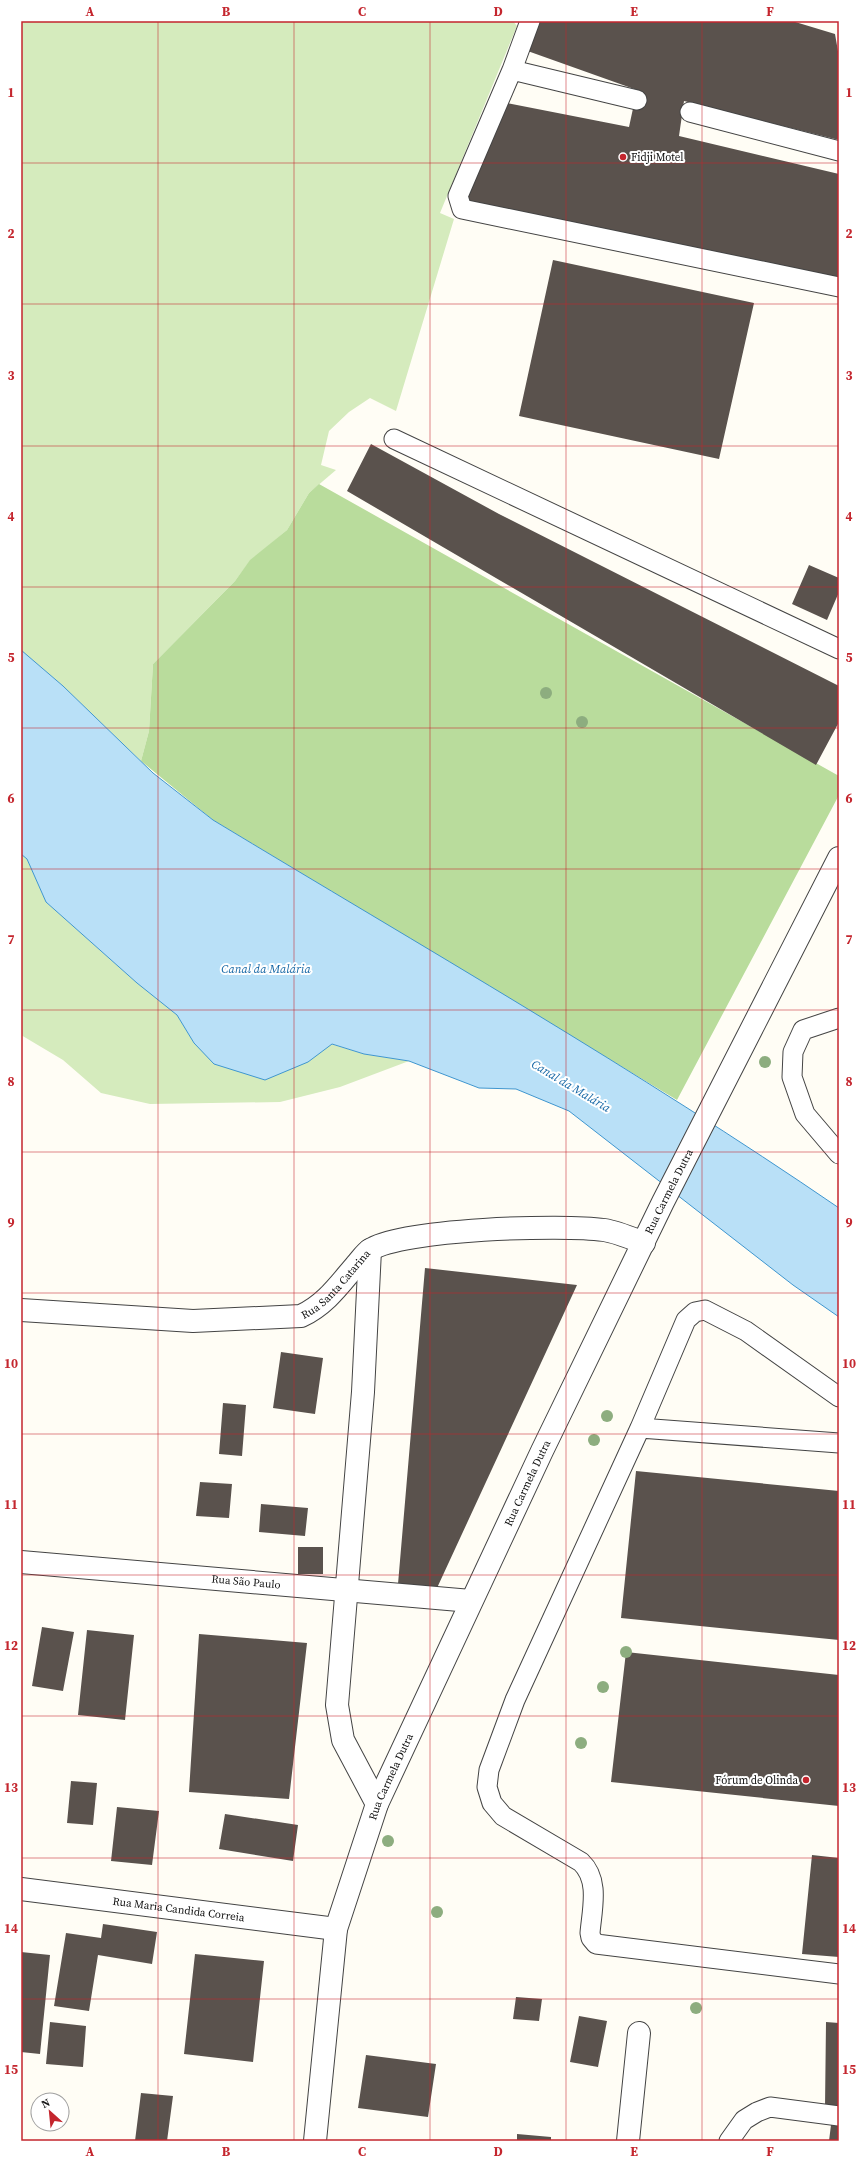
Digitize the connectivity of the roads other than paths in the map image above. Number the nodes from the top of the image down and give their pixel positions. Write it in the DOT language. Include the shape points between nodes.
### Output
graph roads {
  1 [pos="530,21"];
  2 [pos="512,70"];
  3 [pos="637,100"];
  4 [pos="690,112"];
  5 [pos="839,151"];
  6 [pos="839,287"];
  7 [pos="394,439"];
  8 [pos="839,649"];
  9 [pos="839,858"];
  10 [pos="839,1018"];
  11 [pos="839,1154"];
  12 [pos="644,1243"];
  13 [pos="370,1250"];
  14 [pos="21,1310"];
  15 [pos="839,1398"];
  16 [pos="640,1428"];
  17 [pos="839,1443"];
  18 [pos="21,1562"];
  19 [pos="347,1590"];
  20 [pos="471,1601"];
  21 [pos="377,1804"];
  22 [pos="21,1889"];
  23 [pos="336,1929"];
  24 [pos="839,1974"];
  25 [pos="639,2033"];
  26 [pos="839,2116"];
  27 [pos="315,2141"];
  28 [pos="628,2141"];
  29 [pos="729,2141"];
  1 -- 2 [label="lane"];
  2 -- 3 [label="lane"];
  2 -- 6 [label="lane" via="458,196 462,209"];
  4 -- 5 [label="lane"];
  7 -- 8 [label="lane"];
  9 -- 12 [label="street, Rua Carmela Dutra" via="723,1082"];
  10 -- 11 [label="lane" via="803,1030 793,1052 792,1078 805,1114"];
  12 -- 13 [label="street, Rua Santa Catarina" via="605,1230 559,1227 488,1230 409,1238 388,1242"];
  12 -- 20 [label="street, Rua Carmela Dutra"];
  13 -- 14 [label="street, Rua Santa Catarina" via="327,1299 301,1316 194,1321"];
  13 -- 19 [label="street"];
  15 -- 16 [label="lane" via="746,1331 705,1310 695,1312 686,1320"];
  16 -- 17 [label="lane"];
  16 -- 24 [label="lane" via="515,1700 489,1770 487,1787 492,1803 503,1816 587,1867 593,1883 590,1933 596,1944"];
  18 -- 19 [label="street, Rua São Paulo"];
  19 -- 20 [label="street, Rua São Paulo"];
  19 -- 21 [label="street" via="337,1706 343,1740"];
  20 -- 21 [label="street, Rua Carmela Dutra"];
  21 -- 23 [label="street, Rua Carmela Dutra"];
  22 -- 23 [label="street, Rua Maria Candida Correia"];
  23 -- 27 [label="street, Rua Carmela Dutra"];
  25 -- 28 [label="street"];
  26 -- 29 [label="lane" via="770,2107 744,2120"];
}
